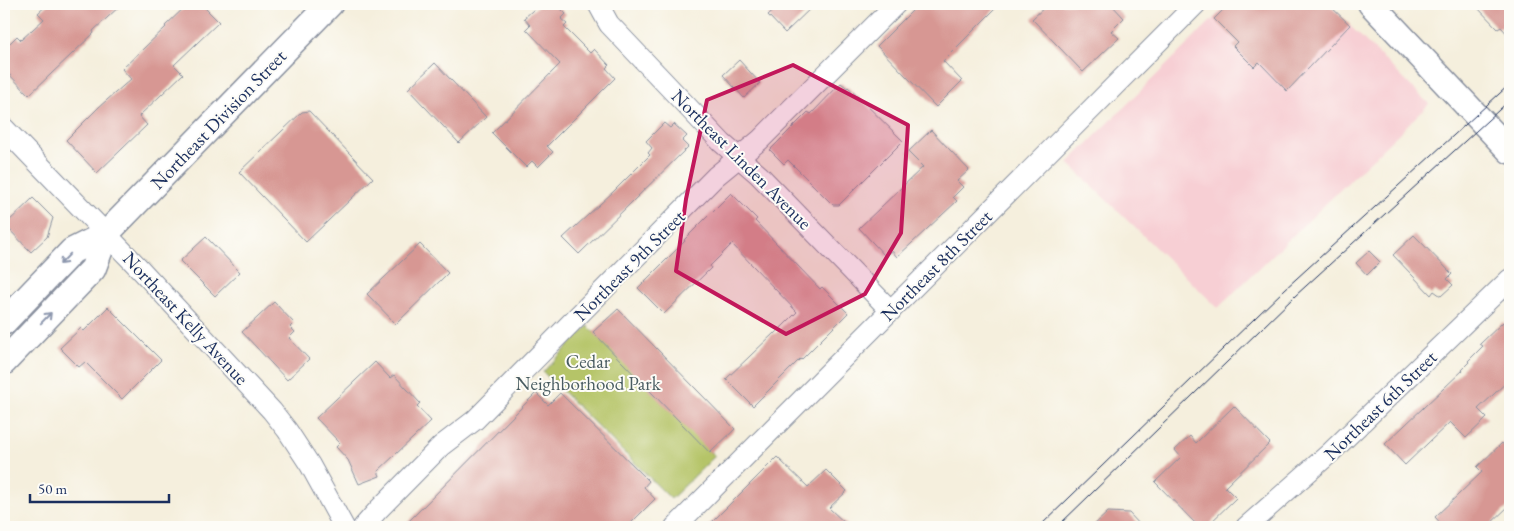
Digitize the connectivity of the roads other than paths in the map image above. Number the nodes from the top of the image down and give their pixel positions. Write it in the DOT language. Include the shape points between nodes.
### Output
graph roads {
  1 [pos="330,4"];
  2 [pos="598,4"];
  3 [pos="896,4"];
  4 [pos="1196,4"];
  5 [pos="1371,4"];
  6 [pos="4,128"];
  7 [pos="1510,151"];
  8 [pos="739,158"];
  9 [pos="106,234"];
  10 [pos="1510,279"];
  11 [pos="891,311"];
  12 [pos="4,322"];
  13 [pos="4,362"];
  14 [pos="344,527"];
  15 [pos="363,527"];
  16 [pos="675,527"];
  17 [pos="1246,527"];
  1 -- 9 [label="main road, Northeast Division Street"];
  2 -- 8 [label="street, Northeast Linden Avenue" via="609,24"];
  3 -- 8 [label="street, Northeast 9th Street"];
  4 -- 11 [label="street, Northeast 8th Street"];
  5 -- 7 [label="main road"];
  6 -- 9 [label="street, Northeast Kelly Avenue"];
  8 -- 11 [label="street, Northeast Linden Avenue" via="759,174"];
  8 -- 15 [label="street, Northeast 9th Street" via="716,176 475,420 441,446"];
  9 -- 12 [label="main road, Northeast Division Street, one-way" via="72,251"];
  13 -- 9 [label="main road, Northeast Division Street, one-way" via="93,269"];
  9 -- 14 [label="street, Northeast Kelly Avenue" via="272,411 310,465"];
  10 -- 17 [label="street, Northeast 6th Street" via="1331,452"];
  11 -- 16 [label="street, Northeast 8th Street"];
}
